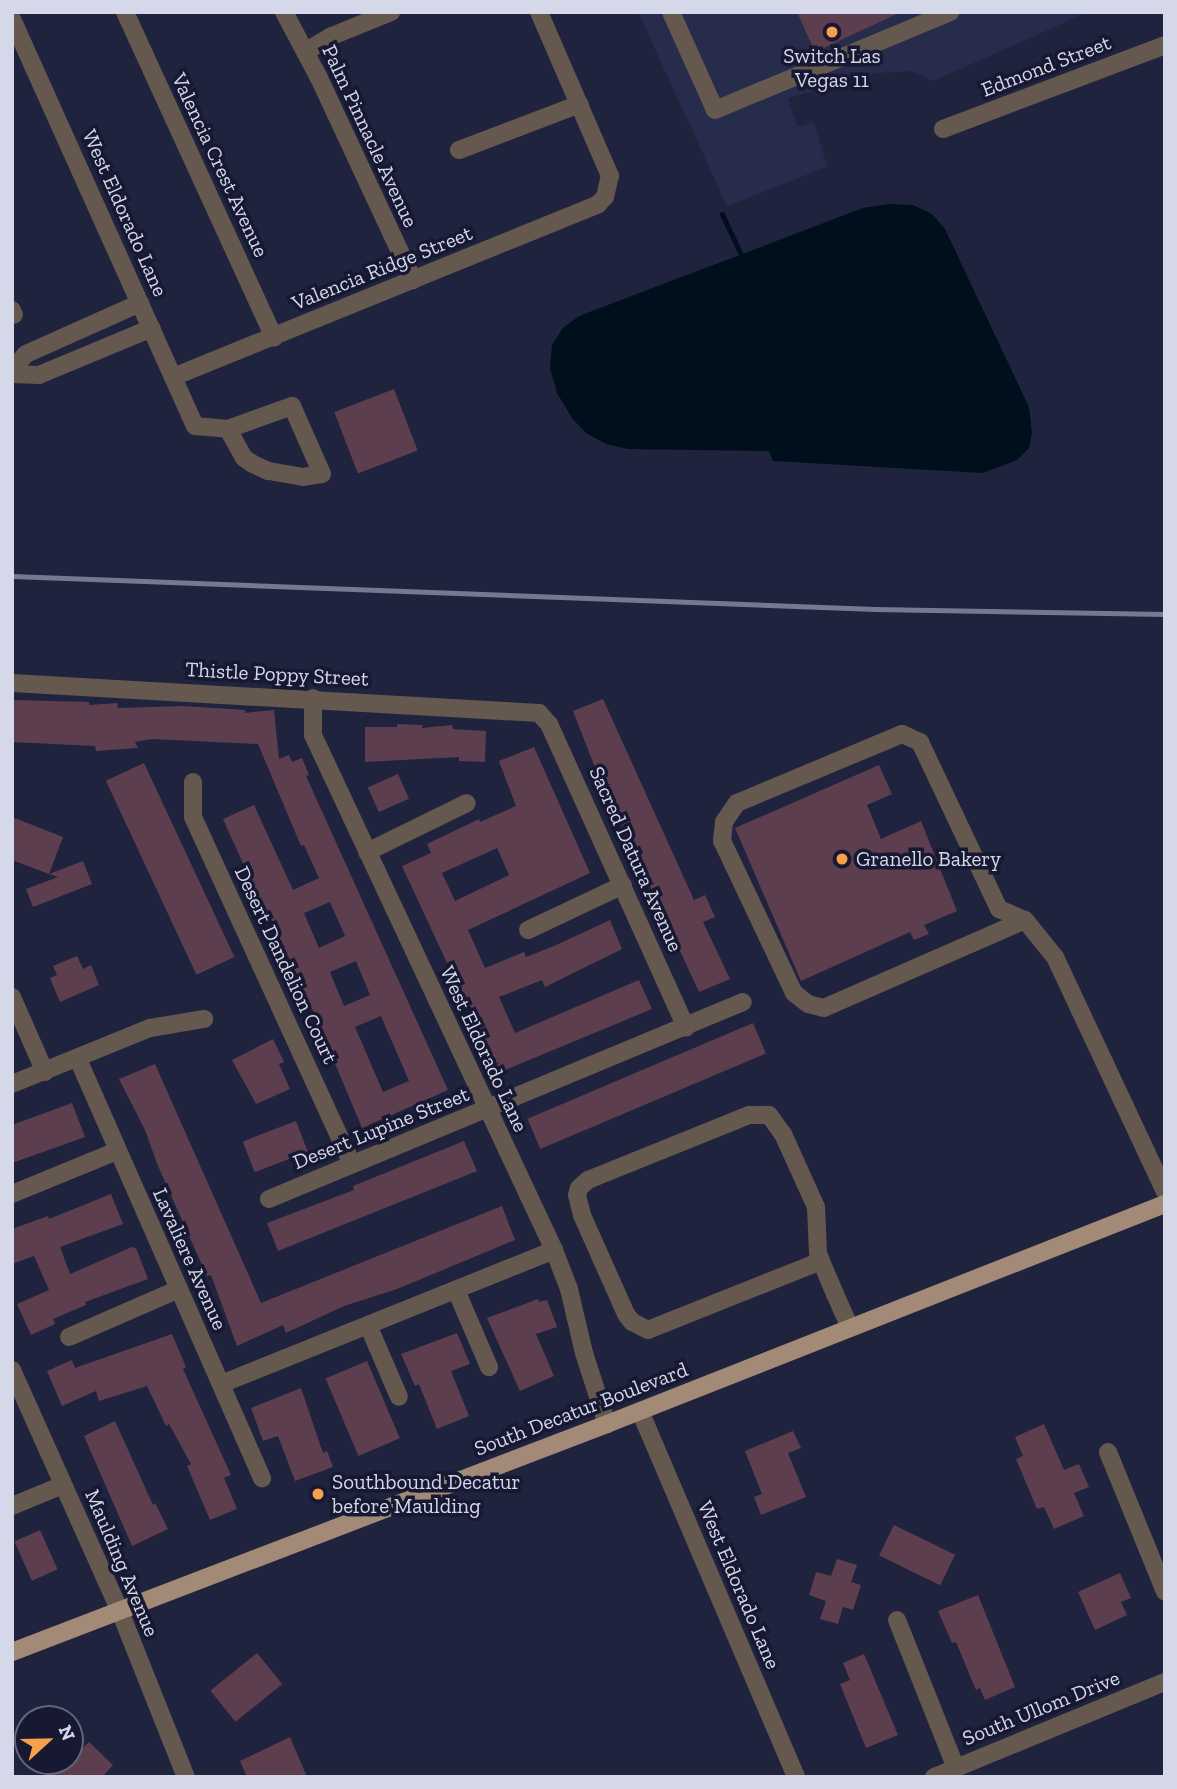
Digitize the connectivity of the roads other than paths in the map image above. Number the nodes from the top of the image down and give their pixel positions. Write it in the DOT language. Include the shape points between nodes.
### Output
graph roads {
  1 [pos="125,12"];
  2 [pos="284,12"];
  3 [pos="391,12"];
  4 [pos="539,12"];
  5 [pos="671,12"];
  6 [pos="950,12"];
  7 [pos="12,19"];
  8 [pos="1165,45"];
  9 [pos="305,52"];
  10 [pos="580,104"];
  11 [pos="943,129"];
  12 [pos="459,150"];
  13 [pos="412,280"];
  14 [pos="140,303"];
  15 [pos="152,328"];
  16 [pos="274,337"];
  17 [pos="63,339"];
  18 [pos="74,360"];
  19 [pos="12,372"];
  20 [pos="173,377"];
  21 [pos="228,429"];
  22 [pos="12,683"];
  23 [pos="313,698"];
  24 [pos="539,713"];
  25 [pos="193,782"];
  26 [pos="467,803"];
  27 [pos="368,852"];
  28 [pos="622,885"];
  29 [pos="1025,920"];
  30 [pos="528,930"];
  31 [pos="12,998"];
  32 [pos="743,1002"];
  33 [pos="204,1019"];
  34 [pos="687,1028"];
  35 [pos="78,1059"];
  36 [pos="45,1072"];
  37 [pos="12,1084"];
  38 [pos="486,1110"];
  39 [pos="117,1151"];
  40 [pos="352,1164"];
  41 [pos="1165,1192"];
  42 [pos="12,1194"];
  43 [pos="268,1199"];
  44 [pos="1165,1204"];
  45 [pos="554,1250"];
  46 [pos="821,1261"];
  47 [pos="179,1289"];
  48 [pos="456,1290"];
  49 [pos="368,1325"];
  50 [pos="850,1328"];
  51 [pos="69,1337"];
  52 [pos="489,1367"];
  53 [pos="12,1370"];
  54 [pos="221,1384"];
  55 [pos="399,1397"];
  56 [pos="640,1411"];
  57 [pos="607,1424"];
  58 [pos="1108,1452"];
  59 [pos="262,1478"];
  60 [pos="63,1486"];
  61 [pos="12,1506"];
  62 [pos="1165,1592"];
  63 [pos="119,1609"];
  64 [pos="897,1620"];
  65 [pos="12,1652"];
  66 [pos="1165,1682"];
  67 [pos="956,1768"];
  68 [pos="186,1777"];
  69 [pos="796,1777"];
  70 [pos="934,1777"];
  1 -- 16 [label="street, Valencia Crest Avenue"];
  2 -- 9 [label="street, Palm Pinnacle Avenue"];
  3 -- 9 [label="street"];
  4 -- 10 [label="street"];
  5 -- 6 [label="street" via="715,110"];
  7 -- 14 [label="street, West Eldorado Lane"];
  8 -- 11 [label="street, Edmond Street"];
  9 -- 13 [label="street, Palm Pinnacle Avenue"];
  10 -- 12 [label="street"];
  10 -- 13 [label="street, Valencia Ridge Street" via="610,176 605,197 585,211"];
  13 -- 16 [label="street, Valencia Ridge Street"];
  14 -- 15 [label="street, West Eldorado Lane"];
  14 -- 17 [label="street"];
  15 -- 18 [label="street"];
  15 -- 20 [label="street, West Eldorado Lane"];
  16 -- 20 [label="street, Valencia Ridge Street"];
  17 -- 18 [label="street"];
  17 -- 19 [label="street" via="26,354"];
  18 -- 19 [label="street" via="39,375"];
  20 -- 21 [label="street, West Eldorado Lane" via="195,426"];
  21 -- 21 [label="street" via="292,406 322,474 303,477 253,464 244,458"];
  22 -- 23 [label="street, Thistle Poppy Street"];
  23 -- 24 [label="street, Thistle Poppy Street"];
  23 -- 27 [label="street, West Eldorado Lane" via="313,735"];
  24 -- 28 [label="street, Sacred Datura Avenue" via="549,724"];
  25 -- 40 [label="street, Desert Dandelion Court" via="193,817"];
  26 -- 27 [label="street"];
  27 -- 38 [label="street, West Eldorado Lane"];
  28 -- 30 [label="street"];
  28 -- 34 [label="street, Sacred Datura Avenue"];
  29 -- 29 [label="street" via="824,1008 808,1004 794,993 722,841 724,821 737,803 902,734 920,741 999,909"];
  29 -- 41 [label="street" via="1055,957"];
  31 -- 36 [label="street"];
  32 -- 34 [label="street, Desert Lupine Street"];
  33 -- 35 [label="street" via="150,1028"];
  34 -- 38 [label="street, Desert Lupine Street"];
  35 -- 36 [label="street"];
  35 -- 39 [label="street, Lavaliere Avenue"];
  36 -- 37 [label="street"];
  38 -- 40 [label="street, Desert Lupine Street"];
  38 -- 45 [label="street, West Eldorado Lane"];
  39 -- 42 [label="street"];
  39 -- 47 [label="street, Lavaliere Avenue"];
  40 -- 43 [label="street, Desert Lupine Street"];
  44 -- 50 [label="main road, South Decatur Boulevard"];
  45 -- 48 [label="street"];
  45 -- 57 [label="street, West Eldorado Lane"];
  46 -- 46 [label="street" via="816,1207 783,1134 769,1115 749,1115 588,1180 579,1188 582,1215 626,1314 648,1330"];
  46 -- 50 [label="street"];
  47 -- 51 [label="street"];
  47 -- 54 [label="street, Lavaliere Avenue"];
  48 -- 49 [label="street"];
  48 -- 52 [label="street"];
  49 -- 54 [label="street"];
  49 -- 55 [label="street"];
  50 -- 56 [label="main road, South Decatur Boulevard"];
  53 -- 60 [label="street, Maulding Avenue"];
  54 -- 59 [label="street, Lavaliere Avenue"];
  56 -- 57 [label="main road, South Decatur Boulevard"];
  56 -- 69 [label="street, West Eldorado Lane"];
  57 -- 63 [label="main road, South Decatur Boulevard"];
  58 -- 62 [label="street"];
  60 -- 61 [label="street"];
  60 -- 63 [label="street, Maulding Avenue"];
  63 -- 65 [label="main road, South Decatur Boulevard"];
  63 -- 68 [label="street, Maulding Avenue"];
  64 -- 67 [label="street"];
  66 -- 67 [label="street, South Ullom Drive"];
  67 -- 70 [label="street, South Ullom Drive"];
}
